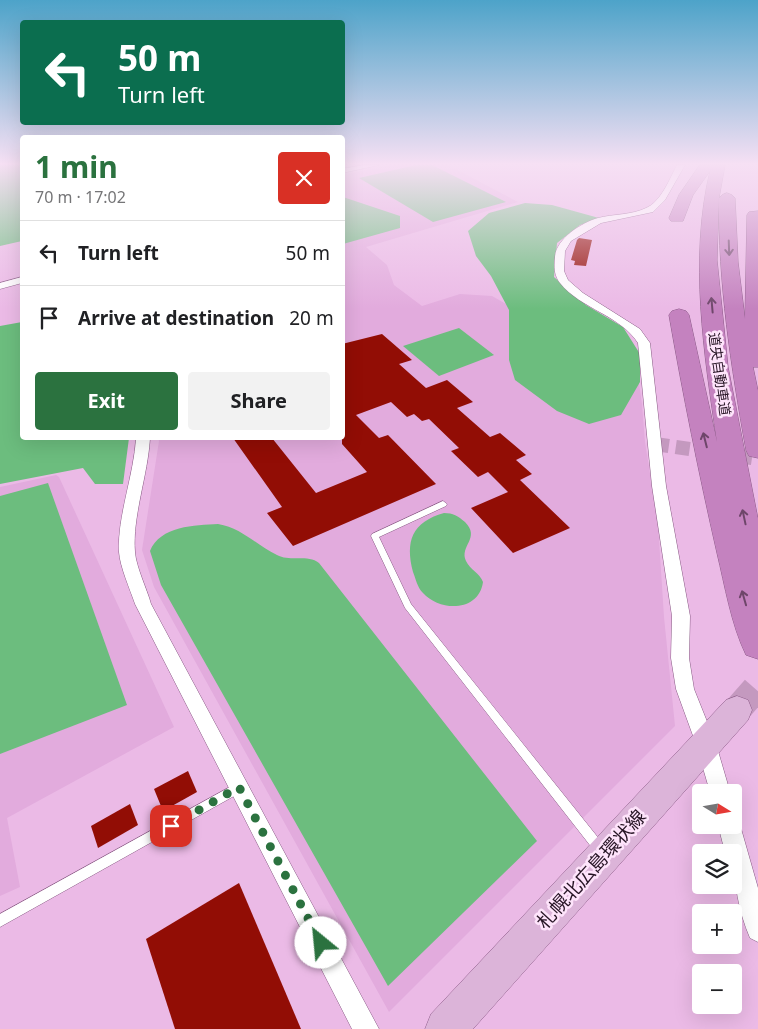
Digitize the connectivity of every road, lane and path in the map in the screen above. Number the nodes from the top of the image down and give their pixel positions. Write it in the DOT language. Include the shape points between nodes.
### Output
graph roads {
  1 [pos="636,213"];
  2 [pos="679,213"];
  3 [pos="710,213"];
  4 [pos="727,213"];
  5 [pos="755,215"];
  6 [pos="677,218"];
  7 [pos="20,281"];
  8 [pos="0,286"];
  9 [pos="679,315"];
  10 [pos="758,382"];
  11 [pos="143,440"];
  12 [pos="758,450"];
  13 [pos="443,504"];
  14 [pos="758,582"];
  15 [pos="758,645"];
  16 [pos="737,710"];
  17 [pos="706,744"];
  18 [pos="718,784"];
  19 [pos="239,787"];
  20 [pos="731,834"];
  21 [pos="604,855"];
  22 [pos="0,921"];
  23 [pos="758,930"];
  24 [pos="366,1029"];
  25 [pos="446,1029"];
  1 -- 17 [label="street" via="598,221 567,239 560,251 559,271 564,282 579,295 624,321 644,343 659,486 681,616 680,658 685,689"];
  2 -- 6 [label="highway"];
  14 -- 3 [label="highway, 道央自動車道, one-way" via="738,491 717,368 708,260"];
  4 -- 12 [label="highway, 道央自動車道, one-way" via="729,278"];
  5 -- 10 [label="highway" via="754,303"];
  7 -- 8 [label="street"];
  15 -- 9 [label="highway, one-way" via="743,597 698,410"];
  11 -- 19 [label="street" via="127,553 143,604"];
  13 -- 21 [label="lane" via="375,536 408,606"];
  16 -- 17 [label="main road, 札幌北広島環状線"];
  17 -- 18 [label="street"];
  17 -- 21 [label="main road, 札幌北広島環状線"];
  19 -- 22 [label="lane"];
  19 -- 24 [label="street"];
  20 -- 23 [label="street"];
  21 -- 25 [label="main road, 札幌北広島環状線"];
}
